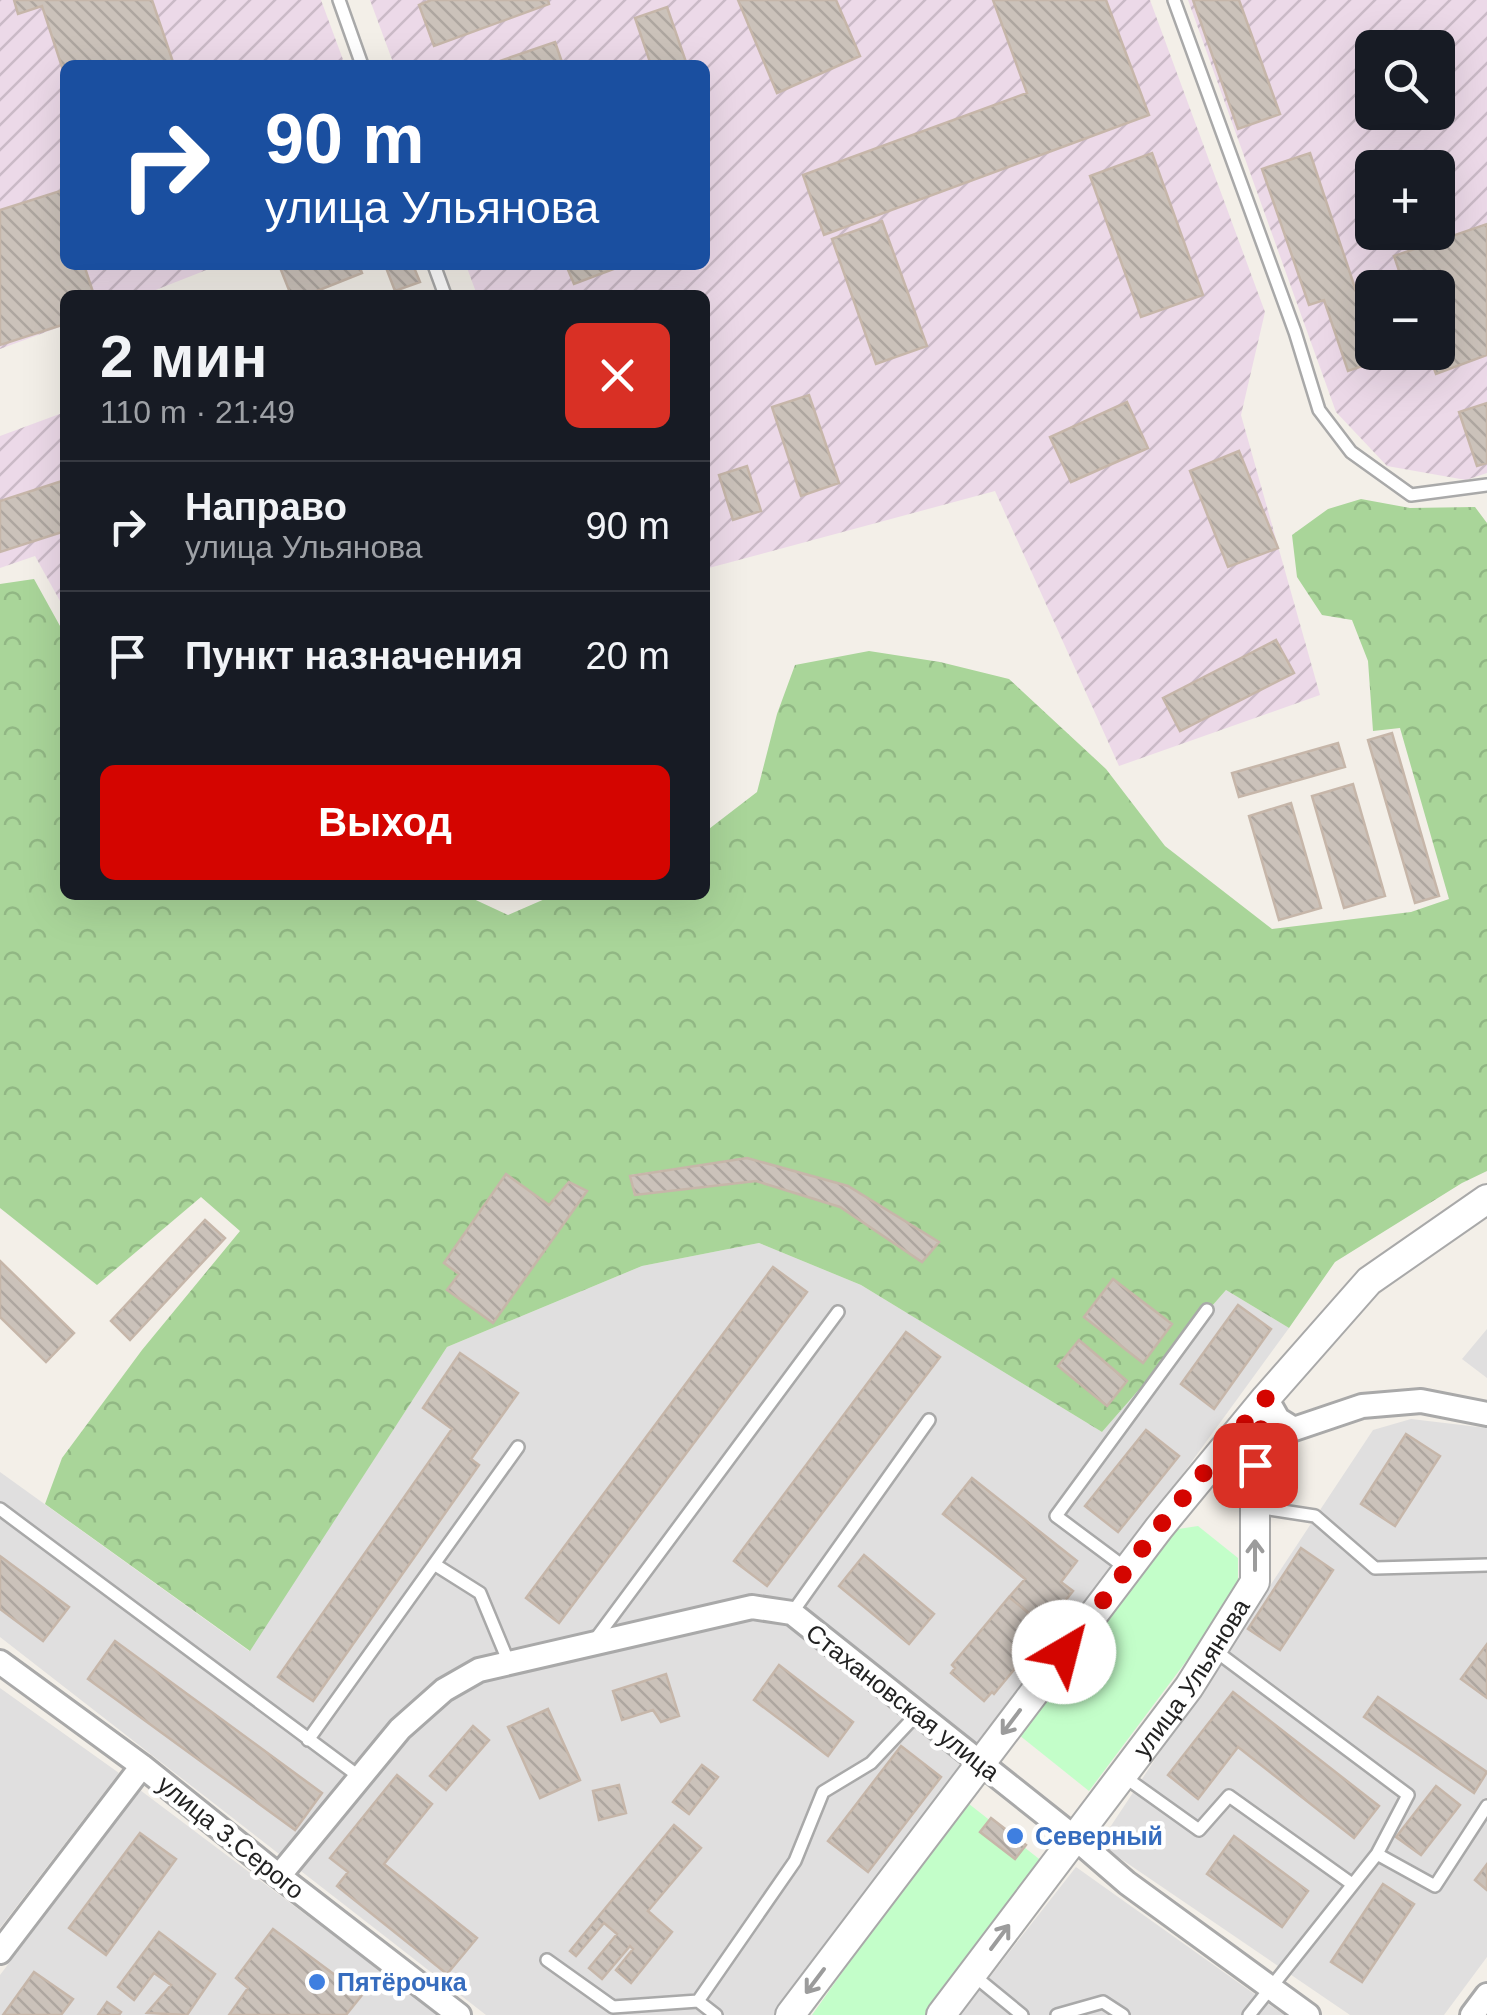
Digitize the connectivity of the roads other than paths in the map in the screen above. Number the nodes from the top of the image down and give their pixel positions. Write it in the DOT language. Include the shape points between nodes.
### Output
graph roads {
  1 [pos="339,0"];
  2 [pos="1174,0"];
  3 [pos="360,60"];
  4 [pos="1487,485"];
  5 [pos="1487,1199"];
  6 [pos="1207,1310"];
  7 [pos="838,1312"];
  8 [pos="1266,1398"];
  9 [pos="1487,1414"];
  10 [pos="929,1420"];
  11 [pos="518,1448"];
  12 [pos="1255,1507"];
  13 [pos="0,1509"];
  14 [pos="434,1564"];
  15 [pos="1487,1565"];
  16 [pos="1128,1569"];
  17 [pos="792,1613"];
  18 [pos="592,1644"];
  19 [pos="1213,1649"];
  20 [pos="0,1662"];
  21 [pos="510,1663"];
  22 [pos="916,1714"];
  23 [pos="308,1740"];
  24 [pos="980,1763"];
  25 [pos="142,1766"];
  26 [pos="1122,1775"];
  27 [pos="360,1778"];
  28 [pos="1487,1806"];
  29 [pos="1075,1838"];
  30 [pos="1377,1854"];
  31 [pos="279,1876"];
  32 [pos="1352,1884"];
  33 [pos="0,1952"];
  34 [pos="548,1960"];
  35 [pos="972,1974"];
  36 [pos="1270,1987"];
  37 [pos="1487,1995"];
  38 [pos="698,2002"];
  39 [pos="459,2015"];
  40 [pos="716,2015"];
  41 [pos="790,2015"];
  42 [pos="941,2015"];
  43 [pos="1022,2015"];
  44 [pos="1057,2015"];
  45 [pos="1123,2015"];
  46 [pos="1249,2015"];
  47 [pos="1308,2015"];
  48 [pos="1472,2015"];
  1 -- 3 [label="lane"];
  2 -- 4 [label="lane" via="1319,410 1351,452 1411,495"];
  5 -- 8 [label="street" via="1369,1281"];
  6 -- 16 [label="lane" via="1056,1516"];
  7 -- 18 [label="lane"];
  8 -- 9 [label="street" via="1278,1420 1294,1430 1362,1406 1421,1400"];
  8 -- 12 [label="street, улица Ульянова"];
  8 -- 16 [label="street"];
  10 -- 17 [label="lane"];
  11 -- 14 [label="lane"];
  12 -- 15 [label="lane" via="1315,1516 1375,1568"];
  19 -- 12 [label="street, улица Ульянова, one-way" via="1255,1582"];
  13 -- 23 [label="lane"];
  14 -- 21 [label="lane" via="480,1593"];
  14 -- 23 [label="lane"];
  16 -- 24 [label="street, one-way"];
  17 -- 18 [label="street, Стахановская улица" via="752,1608"];
  17 -- 22 [label="street, Стахановская улица"];
  18 -- 21 [label="street, Стахановская улица"];
  19 -- 26 [label="street, улица Ульянова"];
  19 -- 30 [label="lane" via="1408,1796"];
  20 -- 25 [label="street, улица З.Серого"];
  21 -- 27 [label="street, Стахановская улица" via="444,1690"];
  22 -- 24 [label="street, Стахановская улица"];
  22 -- 38 [label="lane" via="872,1763 824,1792 796,1861"];
  23 -- 27 [label="lane"];
  24 -- 29 [label="street, Стахановская улица"];
  24 -- 41 [label="street, one-way"];
  25 -- 31 [label="street, улица З.Серого"];
  25 -- 33 [label="street"];
  26 -- 29 [label="street, улица Ульянова"];
  26 -- 32 [label="lane" via="1199,1830 1229,1796"];
  27 -- 31 [label="street, Стахановская улица"];
  28 -- 30 [label="lane" via="1436,1886"];
  35 -- 29 [label="street, улица Ульянова, one-way"];
  29 -- 36 [label="street, Стахановская улица"];
  30 -- 32 [label="lane"];
  31 -- 39 [label="street, улица З.Серого"];
  32 -- 36 [label="lane"];
  34 -- 38 [label="lane" via="613,2008"];
  35 -- 42 [label="street, улица Ульянова"];
  35 -- 43 [label="lane"];
  36 -- 46 [label="lane"];
  36 -- 47 [label="street, Стахановская улица"];
  37 -- 48 [label="street"];
  38 -- 40 [label="lane"];
  44 -- 45 [label="lane" via="1104,2002"];
}
